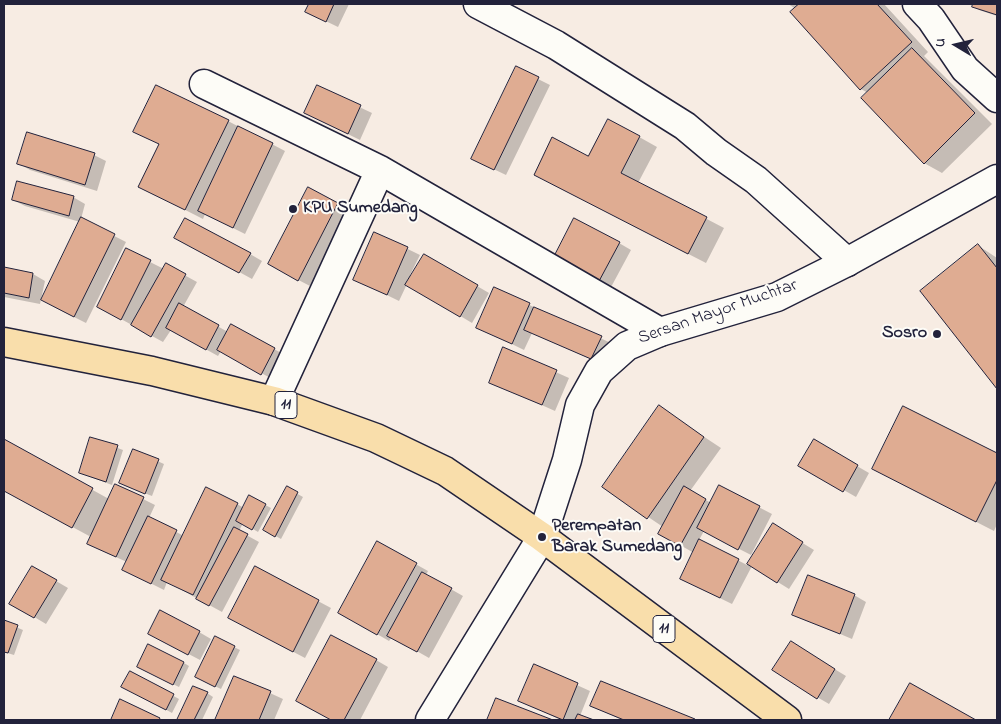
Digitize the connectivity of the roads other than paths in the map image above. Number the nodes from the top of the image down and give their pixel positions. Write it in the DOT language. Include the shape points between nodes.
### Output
graph roads {
  1 [pos="478,4"];
  2 [pos="917,4"];
  3 [pos="204,84"];
  4 [pos="997,98"];
  5 [pos="380,170"];
  6 [pos="997,179"];
  7 [pos="847,262"];
  8 [pos="660,332"];
  9 [pos="4,342"];
  10 [pos="274,401"];
  11 [pos="542,537"];
  12 [pos="430,720"];
  13 [pos="787,720"];
  1 -- 7 [label="street" via="556,45 685,126 756,180"];
  2 -- 4 [label="street" via="965,69"];
  3 -- 5 [label="street"];
  5 -- 8 [label="street"];
  5 -- 10 [label="street"];
  6 -- 7 [label="street, Sersan Mayor Muchtar"];
  7 -- 8 [label="street, Sersan Mayor Muchtar" via="777,297"];
  8 -- 11 [label="street, Sersan Mayor Muchtar" via="628,346 599,371 580,405 567,460"];
  9 -- 10 [label="highway, 11" via="152,371"];
  10 -- 11 [label="highway, 11" via="376,438 445,471"];
  11 -- 12 [label="street, Sersan Mayor Muchtar"];
  11 -- 13 [label="highway, 11"];
}
